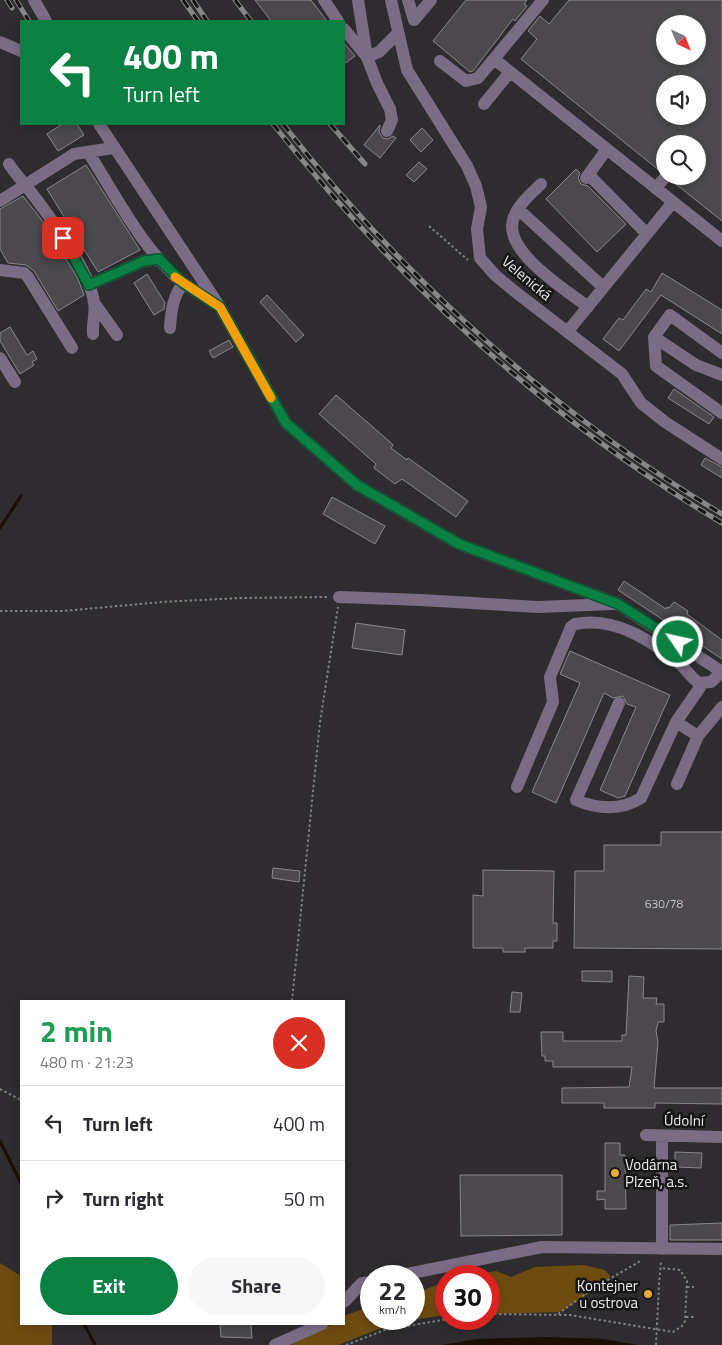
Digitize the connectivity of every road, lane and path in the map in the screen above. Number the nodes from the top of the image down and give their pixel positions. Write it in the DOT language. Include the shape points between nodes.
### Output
graph roads {
  1 [pos="34,0"];
  2 [pos="324,0"];
  3 [pos="358,0"];
  4 [pos="391,0"];
  5 [pos="408,0"];
  6 [pos="431,0"];
  7 [pos="543,0"];
  8 [pos="45,20"];
  9 [pos="337,20"];
  10 [pos="345,30"];
  11 [pos="398,33"];
  12 [pos="0,42"];
  13 [pos="20,51"];
  14 [pos="367,57"];
  15 [pos="494,59"];
  16 [pos="440,61"];
  17 [pos="510,72"];
  18 [pos="484,104"];
  19 [pos="100,125"];
  20 [pos="387,131"];
  21 [pos="114,148"];
  22 [pos="607,149"];
  23 [pos="88,152"];
  24 [pos="9,164"];
  25 [pos="541,184"];
  26 [pos="25,185"];
  27 [pos="658,185"];
  28 [pos="656,188"];
  29 [pos="0,201"];
  30 [pos="673,202"];
  31 [pos="518,209"];
  32 [pos="429,226"];
  33 [pos="647,234"];
  34 [pos="722,241"];
  35 [pos="159,259"];
  36 [pos="472,263"];
  37 [pos="0,270"];
  38 [pos="183,283"];
  39 [pos="89,285"];
  40 [pos="603,287"];
  41 [pos="95,304"];
  42 [pos="588,306"];
  43 [pos="220,307"];
  44 [pos="170,328"];
  45 [pos="568,331"];
  46 [pos="94,334"];
  47 [pos="117,335"];
  48 [pos="654,337"];
  49 [pos="72,348"];
  50 [pos="722,353"];
  51 [pos="0,358"];
  52 [pos="722,375"];
  53 [pos="15,382"];
  54 [pos="722,413"];
  55 [pos="722,459"];
  56 [pos="339,597"];
  57 [pos="618,604"];
  58 [pos="0,611"];
  59 [pos="722,672"];
  60 [pos="703,683"];
  61 [pos="619,703"];
  62 [pos="722,707"];
  63 [pos="676,722"];
  64 [pos="698,736"];
  65 [pos="677,784"];
  66 [pos="517,787"];
  67 [pos="292,1000"];
  68 [pos="0,1089"];
  69 [pos="20,1099"];
  70 [pos="646,1135"];
  71 [pos="662,1136"];
  72 [pos="722,1136"];
  73 [pos="662,1249"];
  74 [pos="722,1250"];
  75 [pos="425,1270"];
  76 [pos="360,1285"];
  77 [pos="687,1287"];
  78 [pos="694,1287"];
  79 [pos="345,1301"];
  80 [pos="500,1314"];
  81 [pos="556,1315"];
  82 [pos="686,1317"];
  83 [pos="694,1317"];
  84 [pos="435,1321"];
  85 [pos="320,1325"];
  86 [pos="275,1345"];
  87 [pos="346,1345"];
  88 [pos="656,1345"];
  1 -- 8 [label="street"];
  2 -- 9 [label="street"];
  3 -- 14 [label="street"];
  4 -- 11 [label="street, Velenická"];
  5 -- 6 [label="street" via="414,20"];
  7 -- 15 [label="street"];
  10 -- 14 [label="street"];
  11 -- 14 [label="street" via="379,52"];
  11 -- 45 [label="street, Velenická" via="407,70 476,186 481,207 477,229 480,258 513,290"];
  12 -- 13 [label="street"];
  14 -- 20 [label="street" via="390,109 392,120"];
  15 -- 16 [label="street" via="473,81 457,76"];
  15 -- 17 [label="street"];
  17 -- 18 [label="street"];
  17 -- 22 [label="street"];
  19 -- 21 [label="street"];
  21 -- 23 [label="street"];
  21 -- 43 [label="street"];
  22 -- 28 [label="street"];
  22 -- 33 [label="street" via="588,177"];
  23 -- 26 [label="street" via="74,154"];
  23 -- 35 [label="street"];
  24 -- 26 [label="street"];
  25 -- 31 [label="street"];
  26 -- 29 [label="street"];
  26 -- 39 [label="street" via="72,251"];
  27 -- 28 [label="street"];
  28 -- 30 [label="street"];
  30 -- 33 [label="street"];
  30 -- 34 [label="street"];
  31 -- 40 [label="street"];
  31 -- 42 [label="street" via="513,220 515,243 541,270"];
  32 -- 36 [label="path"];
  33 -- 40 [label="street"];
  35 -- 38 [label="street"];
  35 -- 39 [label="street" via="144,261"];
  37 -- 49 [label="street" via="24,272"];
  38 -- 43 [label="street"];
  38 -- 44 [label="street" via="171,309"];
  39 -- 41 [label="street"];
  40 -- 42 [label="street"];
  41 -- 46 [label="street"];
  41 -- 47 [label="street"];
  42 -- 45 [label="street"];
  43 -- 57 [label="street" via="286,423 357,485 459,544"];
  45 -- 55 [label="street, Velenická" via="622,374 641,403"];
  48 -- 50 [label="street" via="670,315"];
  48 -- 52 [label="street" via="696,365"];
  48 -- 54 [label="street" via="656,366"];
  51 -- 53 [label="street"];
  56 -- 57 [label="street" via="538,607"];
  56 -- 58 [label="path" via="230,599 62,611"];
  56 -- 67 [label="path" via="320,722"];
  57 -- 59 [label="street"];
  59 -- 60 [label="street" via="714,680"];
  60 -- 63 [label="street"];
  60 -- 66 [label="street" via="697,682 682,666 633,632 616,626 575,624 551,672 553,702"];
  61 -- 63 [label="street" via="576,800 592,807 612,808 641,798"];
  62 -- 64 [label="street"];
  63 -- 64 [label="street"];
  64 -- 65 [label="street"];
  68 -- 69 [label="path"];
  70 -- 71 [label="street, Údolní"];
  71 -- 72 [label="street, Údolní"];
  71 -- 73 [label="street"];
  73 -- 74 [label="street"];
  73 -- 75 [label="street" via="542,1247"];
  73 -- 81 [label="path" via="591,1290"];
  76 -- 79 [label="street"];
  77 -- 78 [label="path"];
  77 -- 82 [label="path"];
  77 -- 88 [label="path, bridge" via="684,1273 676,1268 660,1268"];
  80 -- 81 [label="path"];
  81 -- 82 [label="path" via="609,1320 667,1333 678,1330"];
  82 -- 83 [label="path"];
  84 -- 87 [label="path" via="384,1330"];
  85 -- 86 [label="street"];
}
